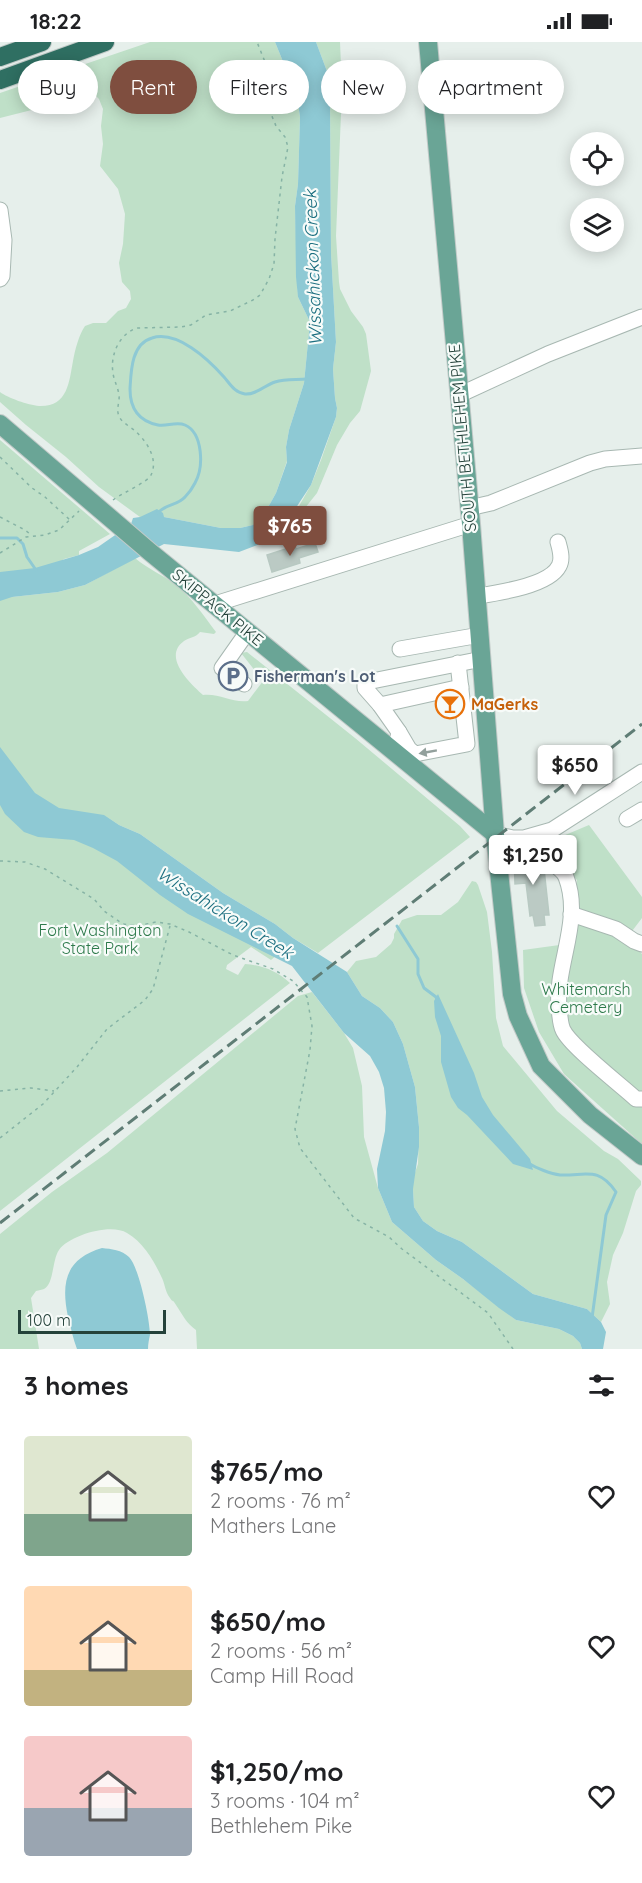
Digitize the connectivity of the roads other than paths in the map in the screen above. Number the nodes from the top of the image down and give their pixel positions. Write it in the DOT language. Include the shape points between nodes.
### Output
graph roads {
  1 [pos="42,42"];
  2 [pos="105,42"];
  3 [pos="428,42"];
  4 [pos="0,57"];
  5 [pos="0,80"];
  6 [pos="0,210"];
  7 [pos="0,279"];
  8 [pos="642,317"];
  9 [pos="459,394"];
  10 [pos="0,424"];
  11 [pos="642,456"];
  12 [pos="470,516"];
  13 [pos="558,543"];
  14 [pos="477,596"];
  15 [pos="215,604"];
  16 [pos="248,631"];
  17 [pos="480,635"];
  18 [pos="400,649"];
  19 [pos="482,659"];
  20 [pos="458,663"];
  21 [pos="244,684"];
  22 [pos="461,687"];
  23 [pos="380,705"];
  24 [pos="399,732"];
  25 [pos="489,742"];
  26 [pos="467,744"];
  27 [pos="395,753"];
  28 [pos="642,772"];
  29 [pos="492,785"];
  30 [pos="457,804"];
  31 [pos="642,810"];
  32 [pos="627,819"];
  33 [pos="495,834"];
  34 [pos="531,837"];
  35 [pos="571,914"];
  36 [pos="642,944"];
  37 [pos="642,1099"];
  38 [pos="642,1156"];
  1 -- 4 [label="highway"];
  2 -- 5 [label="highway"];
  3 -- 9 [label="main road, SOUTH BETHLEHEM PIKE"];
  6 -- 7 [label="street" via="4,240"];
  8 -- 9 [label="street"];
  9 -- 12 [label="main road, SOUTH BETHLEHEM PIKE"];
  10 -- 15 [label="main road, SKIPPACK PIKE"];
  11 -- 12 [label="street" via="598,461 491,503"];
  12 -- 14 [label="main road, SOUTH BETHLEHEM PIKE"];
  12 -- 15 [label="street"];
  13 -- 14 [label="street" via="559,568 548,576 530,585"];
  14 -- 17 [label="main road, SOUTH BETHLEHEM PIKE"];
  15 -- 16 [label="main road, SKIPPACK PIKE"];
  16 -- 21 [label="street" via="222,668"];
  16 -- 27 [label="main road, SKIPPACK PIKE"];
  17 -- 18 [label="street"];
  17 -- 19 [label="main road, SOUTH BETHLEHEM PIKE"];
  19 -- 20 [label="street"];
  19 -- 25 [label="main road, SOUTH BETHLEHEM PIKE"];
  20 -- 22 [label="street"];
  20 -- 23 [label="street" via="367,682 365,688"];
  22 -- 23 [label="street"];
  22 -- 26 [label="street"];
  23 -- 24 [label="street"];
  26 -- 24 [label="street, one-way" via="415,754"];
  24 -- 27 [label="street"];
  25 -- 26 [label="street"];
  25 -- 29 [label="main road, SOUTH BETHLEHEM PIKE"];
  27 -- 30 [label="main road, SKIPPACK PIKE"];
  28 -- 34 [label="street" via="552,830"];
  29 -- 30 [label="main road" via="481,798"];
  29 -- 33 [label="main road, SOUTH BETHLEHEM PIKE"];
  30 -- 33 [label="main road, SKIPPACK PIKE"];
  31 -- 32 [label="street"];
  33 -- 34 [label="street"];
  33 -- 38 [label="main road, SOUTH BETHLEHEM PIKE" via="513,994 541,1066 590,1114"];
  34 -- 35 [label="street" via="541,854 565,874"];
  35 -- 36 [label="street" via="616,929"];
  35 -- 37 [label="street" via="557,991 563,1031 636,1099"];
}
